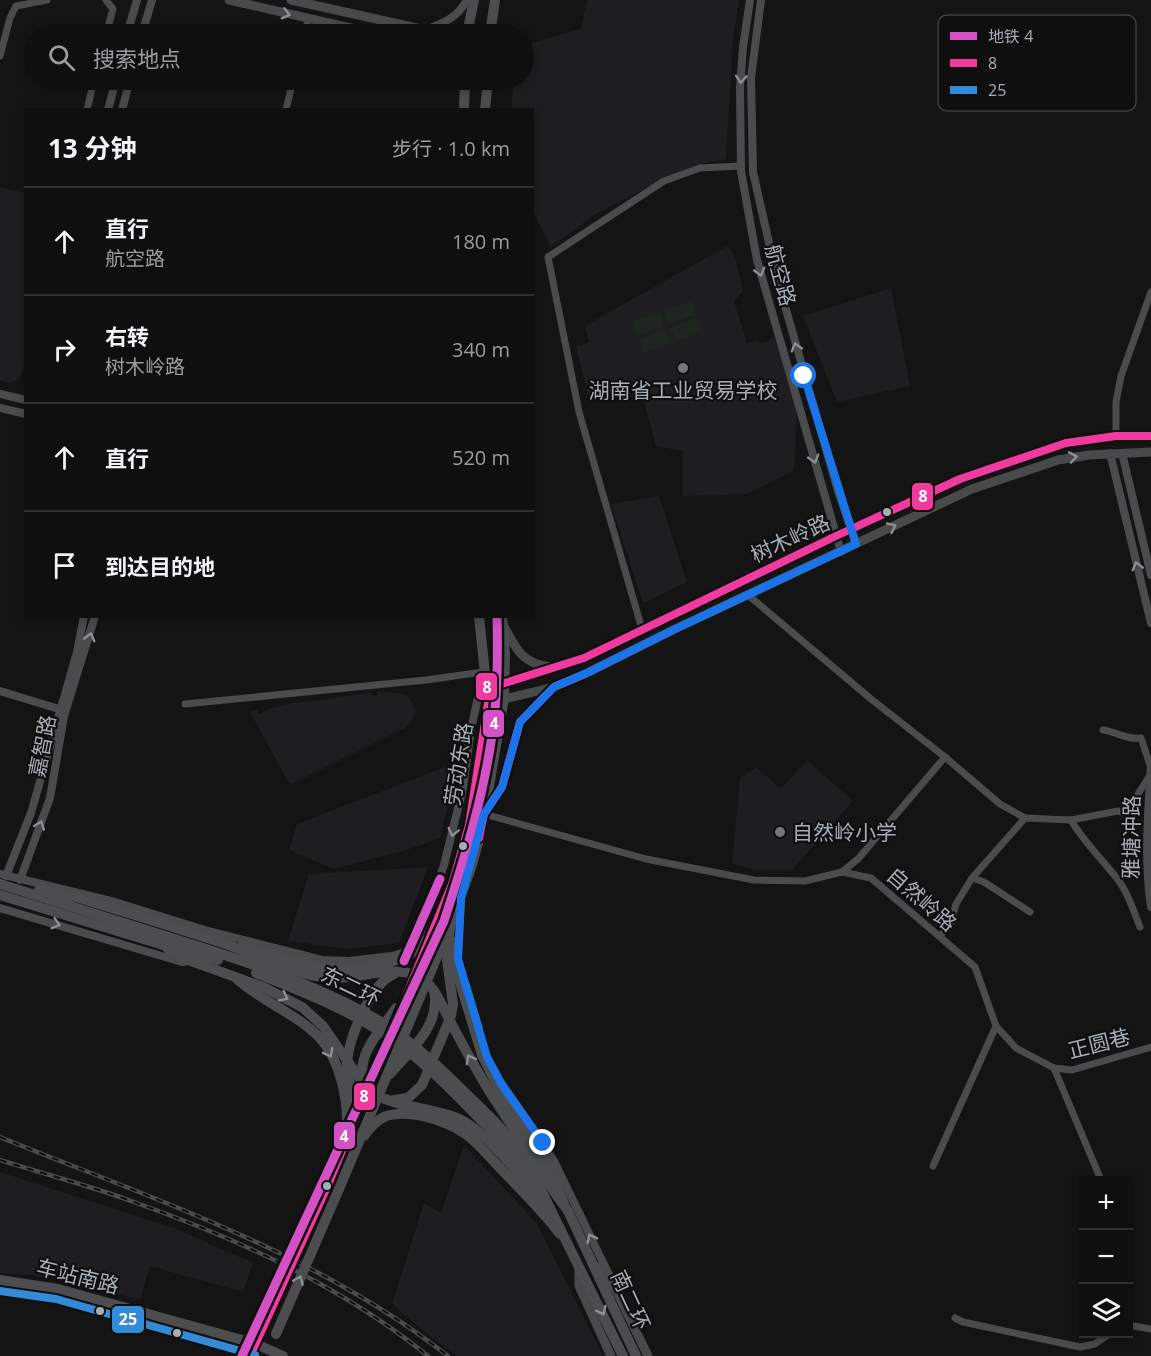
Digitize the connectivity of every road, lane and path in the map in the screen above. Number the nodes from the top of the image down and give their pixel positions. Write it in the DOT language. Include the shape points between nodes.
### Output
graph roads {
  1 [pos="47,0"];
  2 [pos="106,0"];
  3 [pos="136,0"];
  4 [pos="152,0"];
  5 [pos="229,0"];
  6 [pos="291,0"];
  7 [pos="467,0"];
  8 [pos="474,0"];
  9 [pos="495,0"];
  10 [pos="750,0"];
  11 [pos="761,0"];
  12 [pos="308,20"];
  13 [pos="109,24"];
  14 [pos="130,24"];
  15 [pos="145,24"];
  16 [pos="307,24"];
  17 [pos="328,24"];
  18 [pos="398,24"];
  19 [pos="443,24"];
  20 [pos="470,24"];
  21 [pos="491,24"];
  22 [pos="755,44"];
  23 [pos="743,47"];
  24 [pos="0,56"];
  25 [pos="92,90"];
  26 [pos="113,90"];
  27 [pos="127,90"];
  28 [pos="291,90"];
  29 [pos="461,90"];
  30 [pos="464,90"];
  31 [pos="487,90"];
  32 [pos="464,94"];
  33 [pos="87,108"];
  34 [pos="109,108"];
  35 [pos="123,108"];
  36 [pos="286,108"];
  37 [pos="464,108"];
  38 [pos="485,108"];
  39 [pos="741,168"];
  40 [pos="753,172"];
  41 [pos="1151,292"];
  42 [pos="0,394"];
  43 [pos="24,400"];
  44 [pos="0,408"];
  45 [pos="24,414"];
  46 [pos="1116,436"];
  47 [pos="1151,436"];
  48 [pos="1151,452"];
  49 [pos="1110,453"];
  50 [pos="1122,453"];
  51 [pos="851,529"];
  52 [pos="836,536"];
  53 [pos="856,544"];
  54 [pos="841,552"];
  55 [pos="1151,575"];
  56 [pos="748,595"];
  57 [pos="84,618"];
  58 [pos="94,618"];
  59 [pos="479,618"];
  60 [pos="502,619"];
  61 [pos="1151,623"];
  62 [pos="642,628"];
  63 [pos="556,667"];
  64 [pos="483,672"];
  65 [pos="505,683"];
  66 [pos="486,687"];
  67 [pos="554,687"];
  68 [pos="0,691"];
  69 [pos="504,698"];
  70 [pos="488,703"];
  71 [pos="185,704"];
  72 [pos="59,709"];
  73 [pos="1103,730"];
  74 [pos="945,757"];
  75 [pos="1151,767"];
  76 [pos="1151,773"];
  77 [pos="484,814"];
  78 [pos="1025,818"];
  79 [pos="1071,820"];
  80 [pos="842,872"];
  81 [pos="972,878"];
  82 [pos="1,879"];
  83 [pos="20,880"];
  84 [pos="0,895"];
  85 [pos="461,898"];
  86 [pos="0,908"];
  87 [pos="1151,908"];
  88 [pos="1030,912"];
  89 [pos="441,914"];
  90 [pos="450,926"];
  91 [pos="1140,927"];
  92 [pos="940,936"];
  93 [pos="160,944"];
  94 [pos="226,944"];
  95 [pos="411,948"];
  96 [pos="191,961"];
  97 [pos="404,972"];
  98 [pos="236,978"];
  99 [pos="408,990"];
  100 [pos="434,991"];
  101 [pos="996,1026"];
  102 [pos="1151,1047"];
  103 [pos="1054,1068"];
  104 [pos="383,1082"];
  105 [pos="345,1143"];
  106 [pos="358,1144"];
  107 [pos="933,1166"];
  108 [pos="1099,1176"];
  109 [pos="546,1180"];
  110 [pos="333,1187"];
  111 [pos="568,1211"];
  112 [pos="557,1220"];
  113 [pos="570,1249"];
  114 [pos="591,1260"];
  115 [pos="579,1267"];
  116 [pos="0,1280"];
  117 [pos="0,1288"];
  118 [pos="616,1290"];
  119 [pos="955,1318"];
  120 [pos="1151,1324"];
  121 [pos="1133,1325"];
  122 [pos="1141,1326"];
  123 [pos="1151,1329"];
  124 [pos="1104,1338"];
  125 [pos="253,1352"];
  126 [pos="267,1353"];
  127 [pos="283,1356"];
  128 [pos="611,1356"];
  129 [pos="623,1356"];
  130 [pos="636,1356"];
  131 [pos="648,1356"];
  1 -- 24 [label="street" via="16,6"];
  2 -- 13 [label="street" via="113,9"];
  3 -- 14 [label="street"];
  4 -- 15 [label="street"];
  5 -- 12 [label="main road, one-way"];
  6 -- 18 [label="main road"];
  7 -- 19 [label="street"];
  8 -- 20 [label="main road"];
  9 -- 21 [label="main road"];
  10 -- 23 [label="street, 航空路"];
  11 -- 22 [label="street, 航空路"];
  12 -- 16 [label="street"];
  12 -- 17 [label="main road"];
  22 -- 23 [label="street"];
  22 -- 40 [label="street, 航空路" via="751,78"];
  23 -- 39 [label="street, 航空路, one-way"];
  25 -- 33 [label="street"];
  26 -- 34 [label="street"];
  27 -- 35 [label="street"];
  28 -- 36 [label="street"];
  29 -- 32 [label="main road"];
  30 -- 32 [label="main road"];
  31 -- 38 [label="main road"];
  32 -- 37 [label="main road"];
  39 -- 40 [label="street"];
  39 -- 52 [label="street, 航空路, one-way" via="757,260"];
  39 -- 62 [label="street" via="700,168 664,182 548,257 579,412"];
  51 -- 40 [label="street, 航空路, one-way" via="777,278"];
  41 -- 46 [label="street" via="1121,376"];
  42 -- 43 [label="street"];
  44 -- 45 [label="street"];
  46 -- 47 [label="main road, 树木岭路"];
  46 -- 51 [label="main road, 树木岭路" via="1066,443 984,470"];
  48 -- 50 [label="main road, 树木岭路"];
  49 -- 50 [label="main road, 树木岭路"];
  53 -- 49 [label="main road, 树木岭路, one-way" via="972,489 1058,460"];
  61 -- 49 [label="street, one-way"];
  50 -- 55 [label="street"];
  51 -- 52 [label="main road, 树木岭路"];
  51 -- 53 [label="street, 航空路"];
  52 -- 54 [label="street, 航空路"];
  52 -- 62 [label="main road, 树木岭路"];
  53 -- 54 [label="main road, 树木岭路"];
  54 -- 56 [label="main road, 树木岭路"];
  56 -- 67 [label="main road, 树木岭路"];
  56 -- 74 [label="street, 树木岭路"];
  57 -- 72 [label="street, 嘉智路"];
  83 -- 58 [label="street, 嘉智路, one-way" via="50,798 64,716"];
  59 -- 64 [label="main road, 劳动东路"];
  60 -- 63 [label="main road" via="525,660"];
  60 -- 65 [label="main road, 劳动东路"];
  62 -- 63 [label="main road, 树木岭路" via="584,658"];
  63 -- 65 [label="main road, 树木岭路"];
  64 -- 66 [label="main road, 劳动东路"];
  64 -- 71 [label="street"];
  64 -- 95 [label="street, one-way" via="463,788 446,858 425,923"];
  65 -- 66 [label="main road, 树木岭路"];
  65 -- 69 [label="main road, 劳动东路"];
  66 -- 70 [label="main road, 劳动东路"];
  67 -- 69 [label="main road, 树木岭路"];
  67 -- 77 [label="main road" via="520,722 502,787"];
  68 -- 72 [label="street"];
  69 -- 70 [label="main road, 树木岭路"];
  69 -- 77 [label="main road, 劳动东路"];
  70 -- 89 [label="main road, 劳动东路" via="469,825"];
  72 -- 82 [label="street, 嘉智路" via="31,813"];
  73 -- 75 [label="street" via="1124,738 1141,738"];
  74 -- 78 [label="street, 树木岭路" via="1000,804"];
  74 -- 80 [label="street" via="858,859"];
  75 -- 76 [label="street, 雅塘冲路"];
  76 -- 79 [label="street" via="1130,814 1118,811"];
  76 -- 87 [label="street, 雅塘冲路" via="1146,878"];
  77 -- 80 [label="street, 自然岭路" via="646,859 754,880 806,881"];
  77 -- 85 [label="main road, 劳动东路"];
  78 -- 79 [label="street"];
  78 -- 81 [label="street"];
  79 -- 91 [label="street" via="1116,877"];
  80 -- 92 [label="street, 自然岭路" via="872,878"];
  81 -- 88 [label="street"];
  81 -- 92 [label="street" via="956,904 951,923"];
  82 -- 83 [label="street"];
  82 -- 94 [label="main road, bridge" via="76,897"];
  82 -- 109 [label="main road, 东二环, bridge" via="230,956 364,1013 407,1040 435,1064"];
  83 -- 95 [label="street" via="96,897 322,960 349,962 392,956"];
  84 -- 93 [label="main road, 东二环, bridge"];
  85 -- 90 [label="main road, 劳动东路"];
  118 -- 85 [label="street, one-way" via="555,1163 487,1057 458,959"];
  86 -- 96 [label="street, one-way" via="182,962"];
  89 -- 94 [label="main road, bridge" via="419,950 377,964 315,967"];
  89 -- 95 [label="street"];
  89 -- 99 [label="main road"];
  90 -- 104 [label="main road"];
  90 -- 111 [label="main road" via="454,961 482,1055 546,1162"];
  90 -- 112 [label="main road" via="447,960 453,1004 444,1036 416,1092 400,1100 385,1099 452,1116 470,1125"];
  92 -- 101 [label="street, 自然岭路" via="975,967"];
  93 -- 96 [label="main road, bridge"];
  93 -- 112 [label="main road, 东二环, bridge" via="268,978 389,1037 433,1072 512,1150 538,1184"];
  94 -- 97 [label="main road, bridge" via="318,977"];
  96 -- 98 [label="main road"];
  97 -- 100 [label="main road, bridge" via="423,979"];
  97 -- 105 [label="main road, bridge" via="390,976 378,986 356,1030 347,1060 353,1115"];
  98 -- 99 [label="main road, one-way" via="302,1006 323,1026 365,1086 361,1072 368,1047"];
  98 -- 105 [label="main road, one-way" via="320,1038 339,1075 348,1112"];
  99 -- 105 [label="main road"];
  100 -- 104 [label="main road, bridge" via="432,1023"];
  109 -- 100 [label="main road, one-way, bridge" via="471,1062"];
  101 -- 103 [label="street, 自然岭路" via="1016,1048"];
  101 -- 107 [label="street"];
  102 -- 103 [label="street, 正圆巷" via="1072,1070"];
  103 -- 108 [label="street"];
  104 -- 106 [label="main road"];
  105 -- 110 [label="main road"];
  106 -- 110 [label="main road"];
  106 -- 113 [label="main road" via="383,1118 409,1115 444,1123 466,1135 538,1208"];
  109 -- 111 [label="main road, 东二环"];
  110 -- 125 [label="main road, bridge"];
  126 -- 110 [label="main road, one-way, bridge"];
  111 -- 114 [label="main road, 东二环"];
  112 -- 113 [label="main road, 东二环"];
  113 -- 115 [label="main road, 东二环"];
  114 -- 118 [label="main road"];
  114 -- 130 [label="main road, 南二环"];
  115 -- 128 [label="main road" via="579,1286"];
  115 -- 129 [label="main road, 南二环, one-way"];
  116 -- 125 [label="main road, 车站南路" via="58,1289"];
  117 -- 125 [label="main road, 车站南路" via="55,1297"];
  118 -- 131 [label="main road"];
  119 -- 124 [label="street" via="1080,1347"];
  120 -- 122 [label="street"];
  121 -- 122 [label="street"];
  122 -- 123 [label="street"];
  125 -- 126 [label="main road, 车站南路"];
  126 -- 127 [label="main road, 车站南路"];
}
